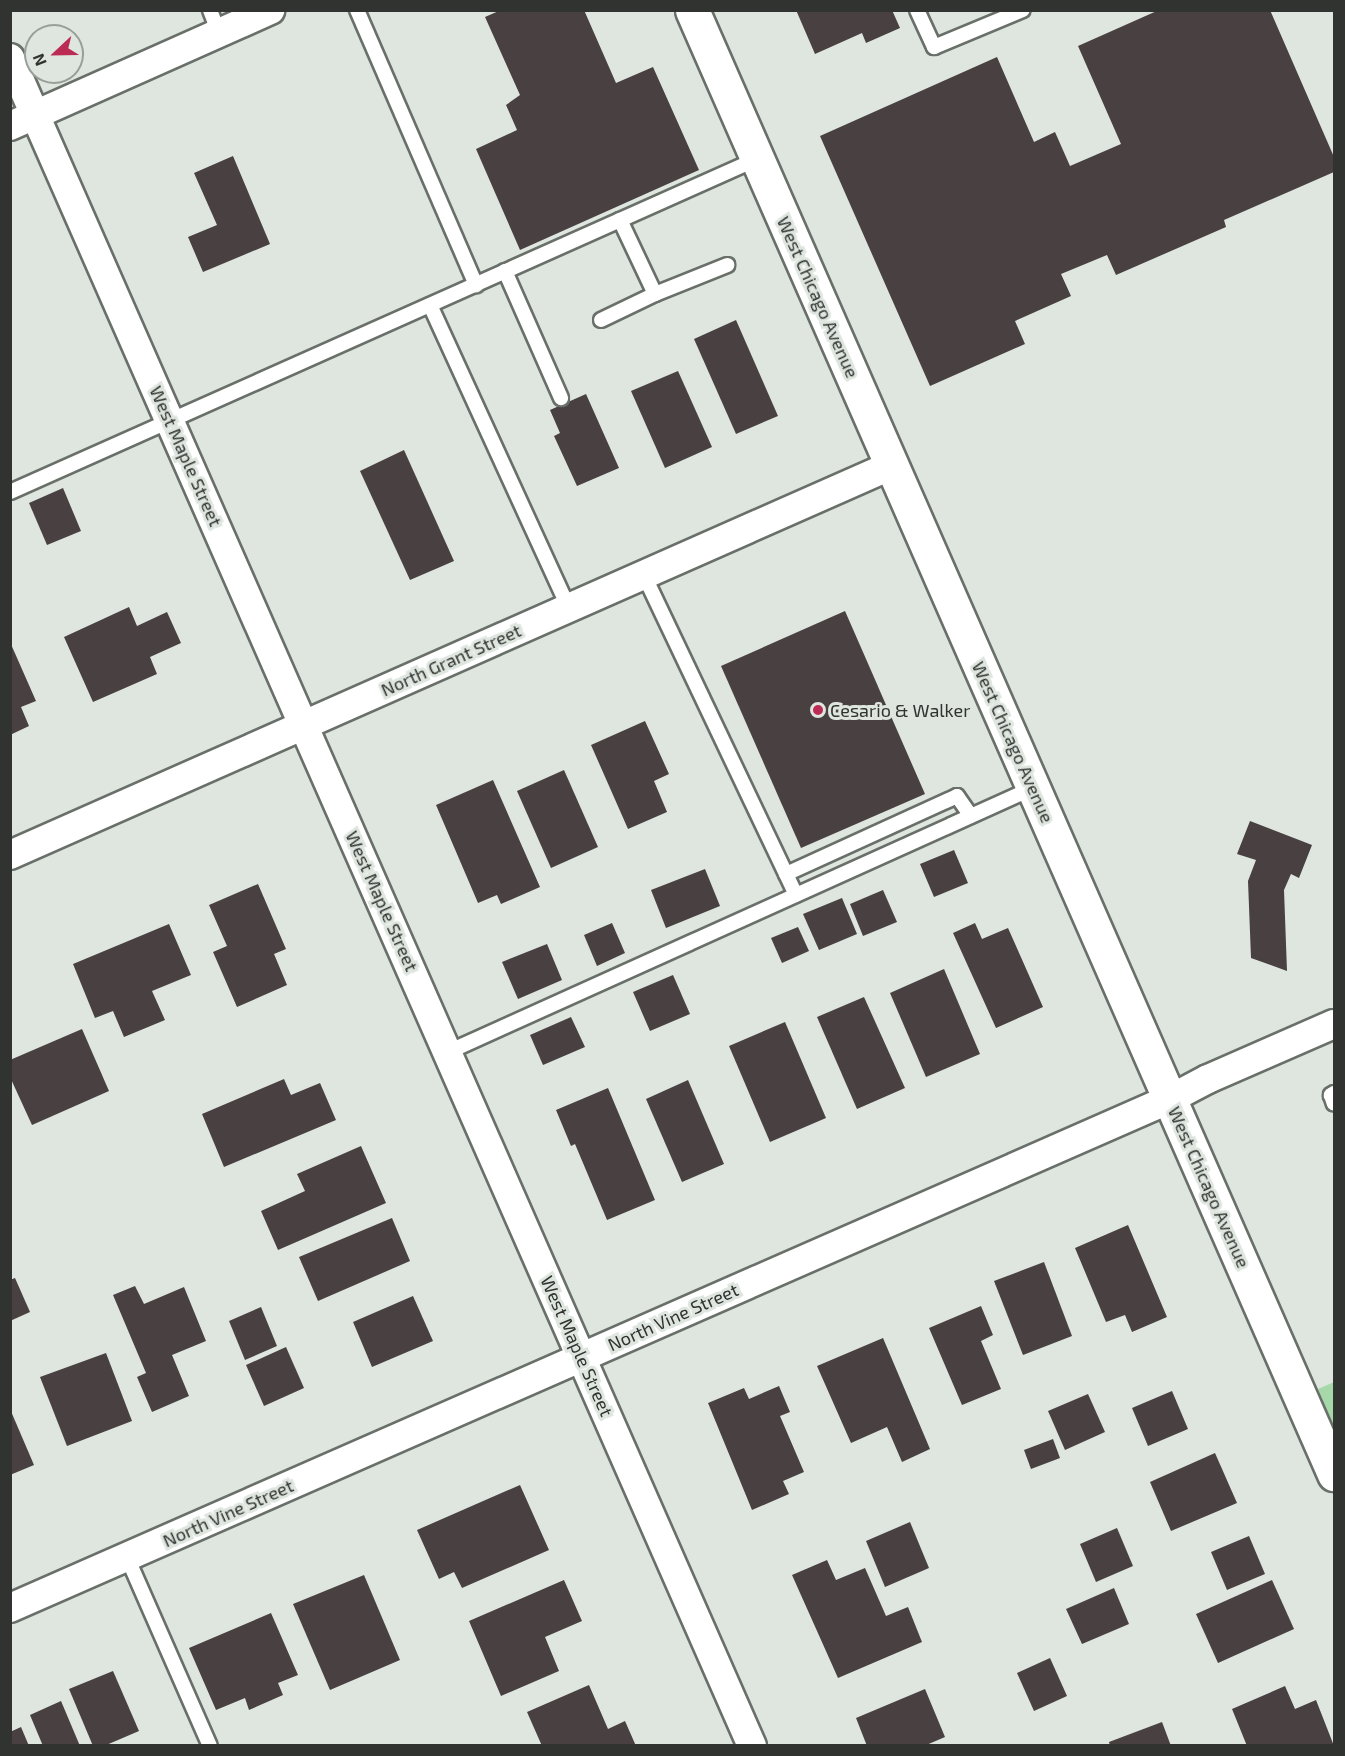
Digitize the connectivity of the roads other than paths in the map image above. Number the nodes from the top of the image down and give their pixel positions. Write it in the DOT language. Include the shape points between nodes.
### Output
graph roads {
  1 [pos="270,10"];
  2 [pos="357,10"];
  3 [pos="692,10"];
  4 [pos="917,10"];
  5 [pos="1023,10"];
  6 [pos="214,22"];
  7 [pos="10,58"];
  8 [pos="23,120"];
  9 [pos="757,159"];
  10 [pos="620,220"];
  11 [pos="727,265"];
  12 [pos="506,271"];
  13 [pos="476,285"];
  14 [pos="655,294"];
  15 [pos="430,305"];
  16 [pos="600,320"];
  17 [pos="561,398"];
  18 [pos="170,421"];
  19 [pos="891,465"];
  20 [pos="10,492"];
  21 [pos="644,575"];
  22 [pos="569,608"];
  23 [pos="304,725"];
  24 [pos="1033,788"];
  25 [pos="971,816"];
  26 [pos="10,855"];
  27 [pos="786,874"];
  28 [pos="796,895"];
  29 [pos="1335,1024"];
  30 [pos="448,1052"];
  31 [pos="1335,1093"];
  32 [pos="1170,1099"];
  33 [pos="1335,1104"];
  34 [pos="582,1358"];
  35 [pos="1335,1474"];
  36 [pos="127,1557"];
  37 [pos="10,1608"];
  38 [pos="210,1746"];
  39 [pos="752,1746"];
  1 -- 6 [label="street"];
  2 -- 13 [label="lane"];
  3 -- 9 [label="main road, West Chicago Avenue"];
  4 -- 5 [label="lane" via="934,47"];
  6 -- 8 [label="street"];
  7 -- 8 [label="street, West Maple Street"];
  8 -- 18 [label="street, West Maple Street"];
  9 -- 10 [label="lane"];
  9 -- 19 [label="main road, West Chicago Avenue"];
  10 -- 12 [label="lane"];
  10 -- 14 [label="lane"];
  11 -- 14 [label="lane"];
  12 -- 13 [label="lane"];
  12 -- 17 [label="lane"];
  13 -- 15 [label="lane"];
  14 -- 16 [label="lane"];
  15 -- 18 [label="lane"];
  15 -- 22 [label="lane"];
  18 -- 20 [label="lane"];
  18 -- 23 [label="street, West Maple Street"];
  19 -- 21 [label="street, North Grant Street"];
  19 -- 24 [label="main road, West Chicago Avenue"];
  21 -- 22 [label="street, North Grant Street"];
  21 -- 27 [label="lane"];
  22 -- 23 [label="street, North Grant Street"];
  23 -- 26 [label="street, North Grant Street"];
  23 -- 30 [label="street, West Maple Street"];
  24 -- 25 [label="lane"];
  24 -- 32 [label="main road, West Chicago Avenue"];
  25 -- 27 [label="lane" via="957,796"];
  25 -- 28 [label="lane"];
  27 -- 28 [label="lane"];
  28 -- 30 [label="lane"];
  29 -- 32 [label="street, North Vine Street"];
  30 -- 34 [label="street, West Maple Street"];
  31 -- 33 [label="lane" via="1331,1095"];
  32 -- 34 [label="street, North Vine Street"];
  32 -- 35 [label="main road, West Chicago Avenue"];
  34 -- 36 [label="street, North Vine Street"];
  34 -- 39 [label="street, West Maple Street"];
  36 -- 37 [label="street, North Vine Street"];
  36 -- 38 [label="lane"];
}
